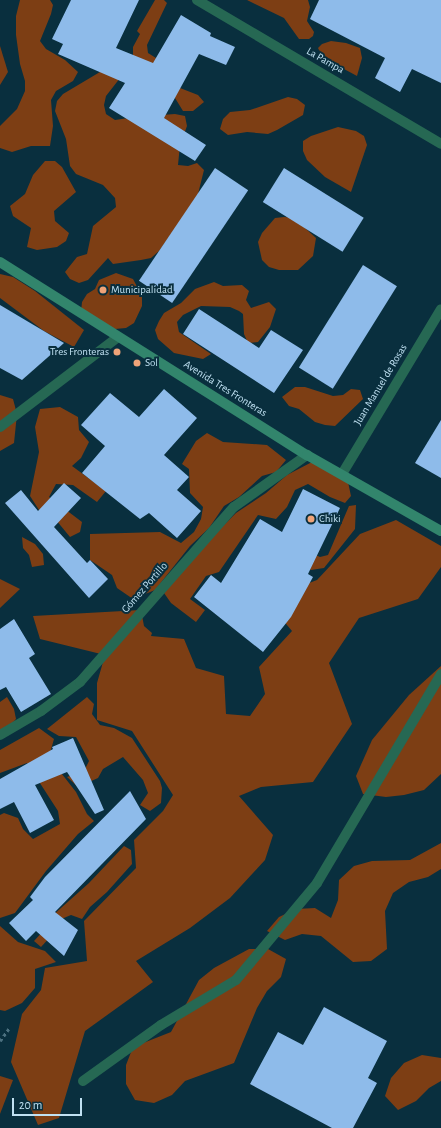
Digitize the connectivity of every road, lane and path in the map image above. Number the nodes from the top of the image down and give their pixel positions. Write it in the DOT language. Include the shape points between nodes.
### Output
graph roads {
  1 [pos="197,0"];
  2 [pos="441,144"];
  3 [pos="0,262"];
  4 [pos="441,309"];
  5 [pos="118,337"];
  6 [pos="0,427"];
  7 [pos="307,455"];
  8 [pos="342,474"];
  9 [pos="441,531"];
  10 [pos="441,674"];
  11 [pos="0,735"];
  12 [pos="9,1028"];
  13 [pos="0,1041"];
  14 [pos="83,1081"];
  1 -- 2 [label="street, La Pampa"];
  3 -- 5 [label="main road, Avenida Tres Fronteras"];
  4 -- 8 [label="street, Juan Manuel de Rosas"];
  5 -- 6 [label="street"];
  5 -- 7 [label="main road, Avenida Tres Fronteras"];
  7 -- 8 [label="main road, Avenida Tres Fronteras"];
  7 -- 11 [label="street, Gómez Portillo" via="234,508 80,682 41,711"];
  8 -- 9 [label="main road, Avenida Tres Fronteras"];
  10 -- 14 [label="street" via="317,883 236,980 161,1025"];
  12 -- 13 [label="path"];
}
